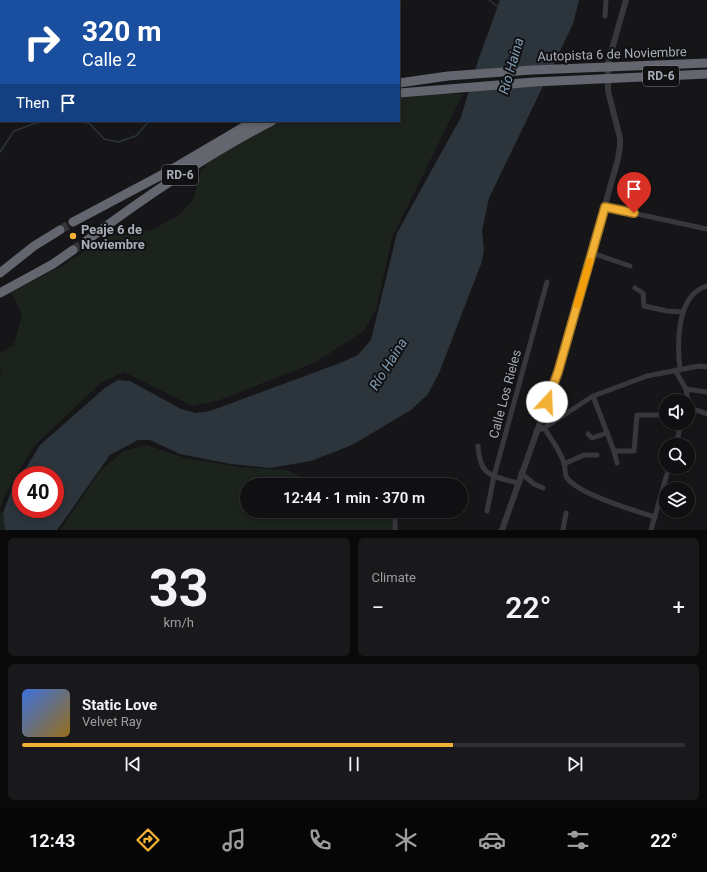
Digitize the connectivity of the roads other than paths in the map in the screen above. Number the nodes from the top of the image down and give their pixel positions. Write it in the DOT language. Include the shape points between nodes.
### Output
graph roads {
  1 [pos="606,0"];
  2 [pos="626,0"];
  3 [pos="604,16"];
  4 [pos="707,63"];
  5 [pos="707,74"];
  6 [pos="400,83"];
  7 [pos="400,93"];
  8 [pos="252,122"];
  9 [pos="270,122"];
  10 [pos="605,207"];
  11 [pos="73,222"];
  12 [pos="707,229"];
  13 [pos="60,230"];
  14 [pos="86,241"];
  15 [pos="73,250"];
  16 [pos="592,253"];
  17 [pos="630,266"];
  18 [pos="0,273"];
  19 [pos="547,282"];
  20 [pos="707,286"];
  21 [pos="635,288"];
  22 [pos="0,293"];
  23 [pos="683,312"];
  24 [pos="707,367"];
  25 [pos="677,370"];
  26 [pos="686,389"];
  27 [pos="707,392"];
  28 [pos="687,394"];
  29 [pos="593,396"];
  30 [pos="695,410"];
  31 [pos="707,414"];
  32 [pos="659,415"];
  33 [pos="544,428"];
  34 [pos="536,431"];
  35 [pos="607,433"];
  36 [pos="588,434"];
  37 [pos="478,446"];
  38 [pos="614,451"];
  39 [pos="597,455"];
  40 [pos="617,463"];
  41 [pos="564,464"];
  42 [pos="521,473"];
  43 [pos="667,474"];
  44 [pos="494,476"];
  45 [pos="517,482"];
  46 [pos="542,488"];
  47 [pos="487,511"];
  48 [pos="566,513"];
  49 [pos="655,517"];
  50 [pos="395,518"];
  51 [pos="395,530"];
  52 [pos="502,530"];
  53 [pos="563,530"];
  54 [pos="651,530"];
  1 -- 3 [label="street"];
  2 -- 10 [label="street" via="608,63 608,91 616,117 620,146"];
  4 -- 6 [label="highway, Autopista 6 de Noviembre / RD-6" via="615,65 448,76"];
  5 -- 7 [label="highway, Autopista 6 de Noviembre / RD-6"];
  8 -- 11 [label="highway, RD-6" via="169,172"];
  9 -- 14 [label="highway, RD-6" via="195,164"];
  10 -- 12 [label="street"];
  10 -- 16 [label="street"];
  13 -- 18 [label="highway" via="34,246"];
  15 -- 22 [label="highway"];
  16 -- 17 [label="street"];
  16 -- 34 [label="street" via="558,372"];
  19 -- 44 [label="street, Calle Los Rieles"];
  20 -- 23 [label="street" via="690,298"];
  21 -- 23 [label="street" via="643,293 644,306"];
  23 -- 25 [label="street" via="678,334"];
  24 -- 25 [label="street"];
  25 -- 26 [label="street"];
  25 -- 29 [label="street" via="647,376"];
  26 -- 27 [label="street"];
  26 -- 28 [label="street"];
  29 -- 33 [label="street"];
  29 -- 35 [label="street"];
  30 -- 31 [label="street"];
  32 -- 38 [label="street" via="637,416 634,451"];
  33 -- 34 [label="street"];
  33 -- 41 [label="street"];
  34 -- 42 [label="street"];
  35 -- 36 [label="street" via="592,438"];
  35 -- 38 [label="street"];
  37 -- 44 [label="street" via="480,463"];
  38 -- 40 [label="street"];
  39 -- 41 [label="street" via="584,455"];
  41 -- 49 [label="street" via="567,478 583,489"];
  42 -- 45 [label="street"];
  42 -- 46 [label="street"];
  43 -- 49 [label="street"];
  44 -- 45 [label="street"];
  44 -- 47 [label="street, Calle Los Rieles"];
  45 -- 52 [label="street"];
  48 -- 53 [label="street"];
  49 -- 54 [label="street"];
  50 -- 51 [label="street"];
}
